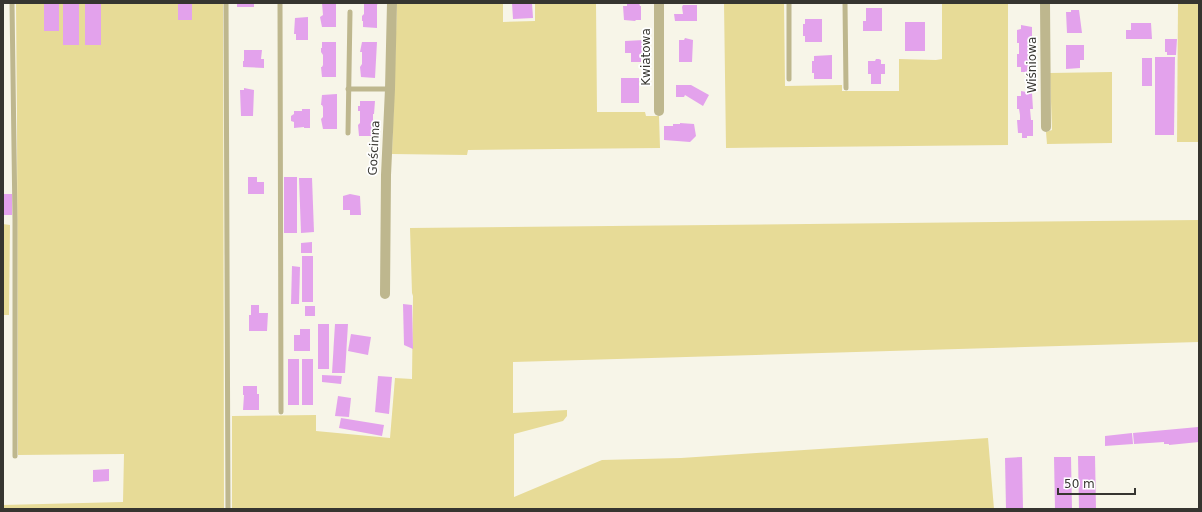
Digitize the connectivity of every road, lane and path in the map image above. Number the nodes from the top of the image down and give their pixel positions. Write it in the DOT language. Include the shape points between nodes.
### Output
graph roads {
  1 [pos="12,3"];
  2 [pos="226,3"];
  3 [pos="280,3"];
  4 [pos="392,3"];
  5 [pos="658,3"];
  6 [pos="789,3"];
  7 [pos="845,3"];
  8 [pos="1045,3"];
  9 [pos="350,12"];
  10 [pos="789,79"];
  11 [pos="846,88"];
  12 [pos="390,89"];
  13 [pos="348,90"];
  14 [pos="659,111"];
  15 [pos="1046,127"];
  16 [pos="348,133"];
  17 [pos="385,294"];
  18 [pos="281,412"];
  19 [pos="15,456"];
  20 [pos="228,509"];
  1 -- 19 [label="lane"];
  2 -- 20 [label="lane"];
  3 -- 18 [label="lane"];
  4 -- 12 [label="street, Gościnna"];
  5 -- 14 [label="street, Kwiatowa"];
  6 -- 10 [label="lane"];
  7 -- 11 [label="lane"];
  8 -- 15 [label="street, Wiśniowa"];
  9 -- 13 [label="lane"];
  12 -- 13 [label="lane"];
  12 -- 17 [label="street, Gościnna"];
  13 -- 16 [label="lane"];
}
